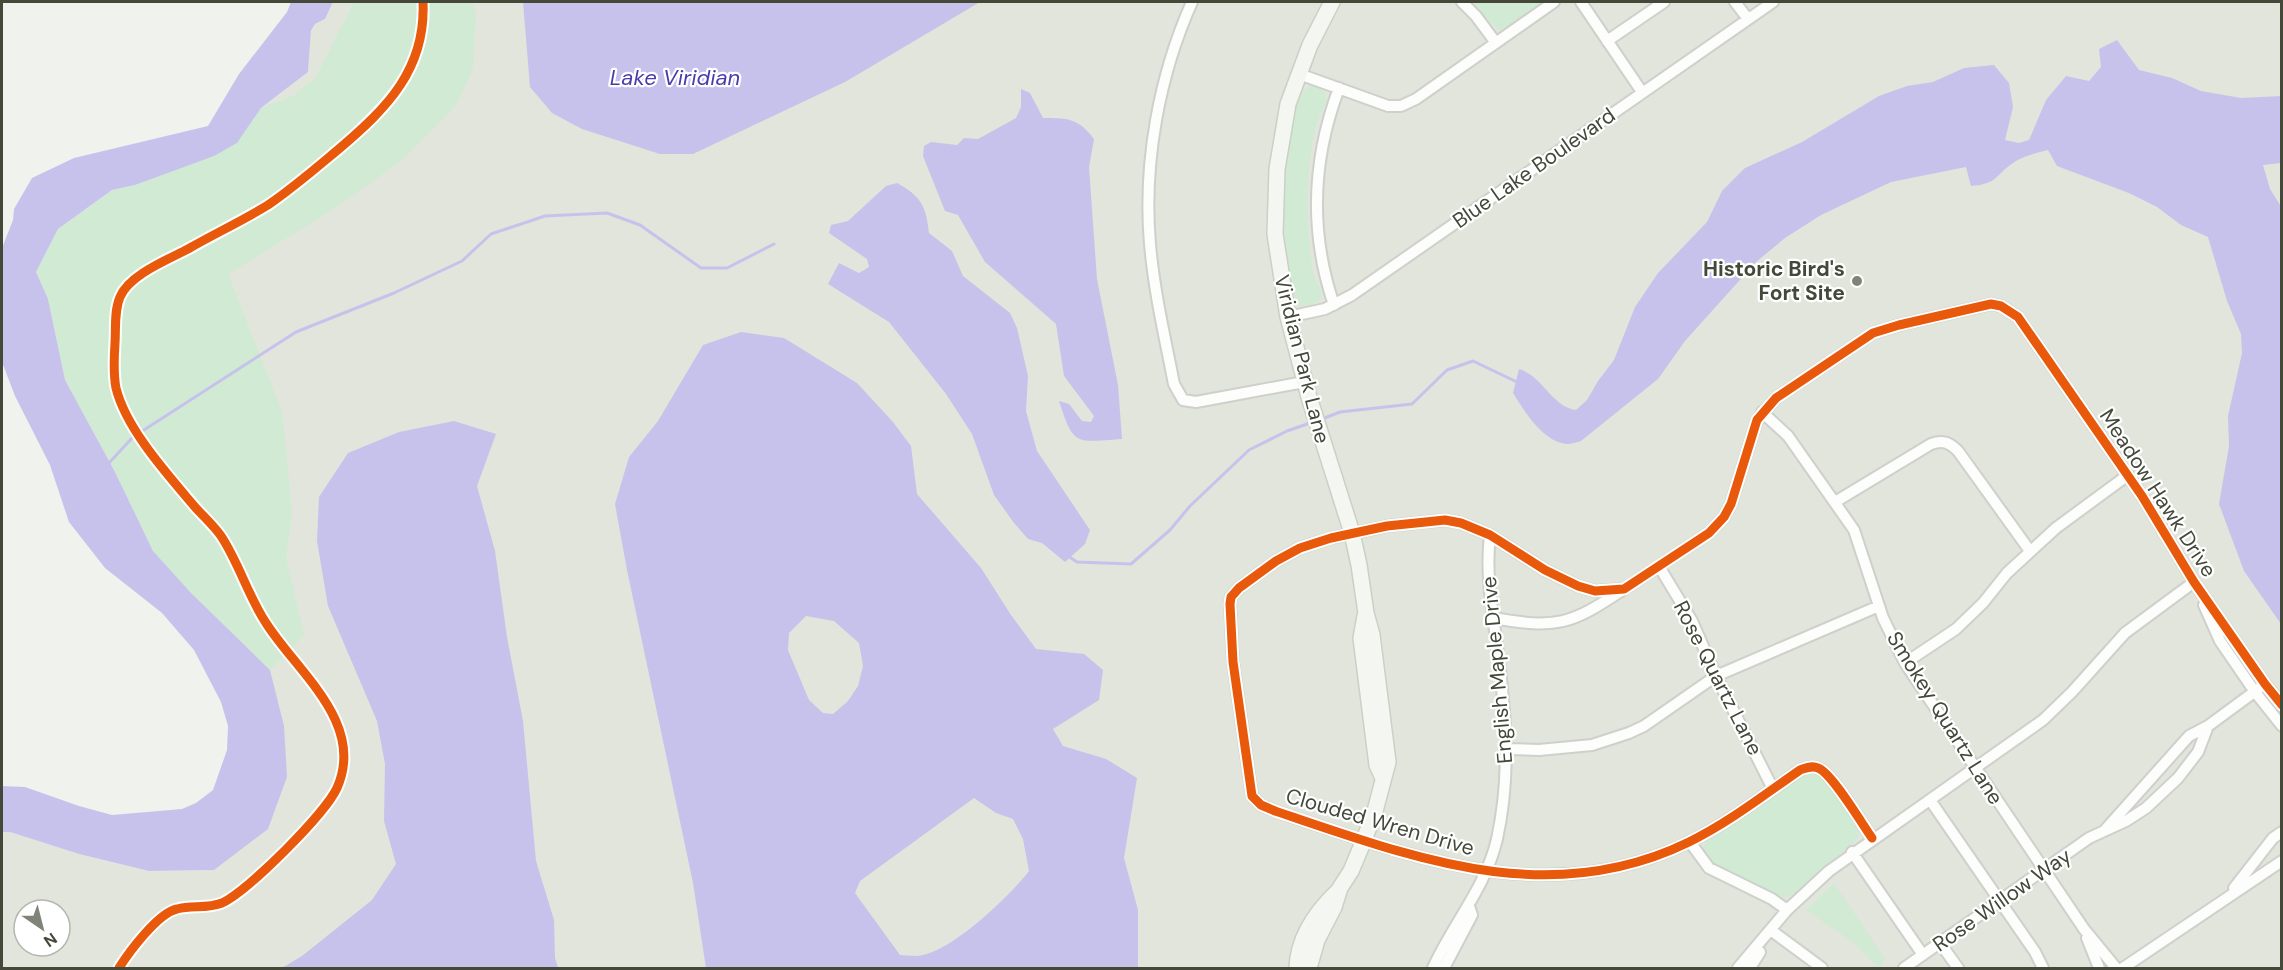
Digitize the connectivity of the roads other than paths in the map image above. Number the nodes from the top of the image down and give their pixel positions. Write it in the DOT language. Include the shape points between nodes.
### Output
graph roads {
  1 [pos="1192,2"];
  2 [pos="1332,2"];
  3 [pos="1462,2"];
  4 [pos="1554,2"];
  5 [pos="1581,2"];
  6 [pos="1664,2"];
  7 [pos="1735,2"];
  8 [pos="1773,2"];
  9 [pos="1748,19"];
  10 [pos="1608,41"];
  11 [pos="1496,43"];
  12 [pos="1299,74"];
  13 [pos="1339,88"];
  14 [pos="1642,92"];
  15 [pos="1334,305"];
  16 [pos="1288,317"];
  17 [pos="1304,382"];
  18 [pos="1762,412"];
  19 [pos="2128,475"];
  20 [pos="1835,502"];
  21 [pos="1352,533"];
  22 [pos="1490,535"];
  23 [pos="2030,551"];
  24 [pos="1660,568"];
  25 [pos="2194,582"];
  26 [pos="1624,589"];
  27 [pos="1879,606"];
  28 [pos="1493,618"];
  29 [pos="1905,663"];
  30 [pos="1716,676"];
  31 [pos="2265,684"];
  32 [pos="2254,692"];
  33 [pos="2282,705"];
  34 [pos="2208,726"];
  35 [pos="2282,726"];
  36 [pos="1508,749"];
  37 [pos="1976,769"];
  38 [pos="1773,789"];
  39 [pos="1930,800"];
  40 [pos="2282,832"];
  41 [pos="2101,834"];
  42 [pos="1872,838"];
  43 [pos="1364,840"];
  44 [pos="1690,842"];
  45 [pos="1852,852"];
  46 [pos="2282,861"];
  47 [pos="1487,871"];
  48 [pos="2045,871"];
  49 [pos="1340,888"];
  50 [pos="2226,898"];
  51 [pos="2000,902"];
  52 [pos="1469,906"];
  53 [pos="1787,910"];
  54 [pos="2084,929"];
  55 [pos="1772,931"];
  56 [pos="1940,943"];
  57 [pos="1923,955"];
  58 [pos="1297,969"];
  59 [pos="1309,969"];
  60 [pos="1433,969"];
  61 [pos="1444,969"];
  62 [pos="1738,969"];
  63 [pos="1750,969"];
  64 [pos="1822,969"];
  65 [pos="1904,969"];
  66 [pos="1958,969"];
  67 [pos="2043,969"];
  68 [pos="2099,969"];
  69 [pos="2116,969"];
  70 [pos="2123,969"];
  1 -- 17 [label="street" via="1164,86 1150,184 1152,262 1174,384 1183,400 1196,402"];
  2 -- 12 [label="street, Viridian Park Lane"];
  3 -- 11 [label="street"];
  4 -- 11 [label="street"];
  5 -- 10 [label="street"];
  6 -- 10 [label="street"];
  7 -- 9 [label="street"];
  8 -- 9 [label="street, Blue Lake Boulevard"];
  9 -- 14 [label="street, Blue Lake Boulevard"];
  10 -- 14 [label="street"];
  11 -- 13 [label="street" via="1416,99 1401,105 1388,106"];
  12 -- 13 [label="street"];
  12 -- 16 [label="street, Viridian Park Lane" via="1288,104 1275,189 1276,245"];
  13 -- 15 [label="street" via="1324,135 1315,198 1319,246"];
  14 -- 15 [label="street, Blue Lake Boulevard"];
  15 -- 16 [label="street, Blue Lake Boulevard"];
  16 -- 17 [label="street, Viridian Park Lane"];
  17 -- 21 [label="street, Viridian Park Lane"];
  18 -- 19 [label="street, Meadow Hawk Drive" via="1792,386 1873,333 1980,305 2001,306 2018,317"];
  18 -- 20 [label="street, Smokey Quartz Lane" via="1788,436"];
  18 -- 24 [label="street" via="1724,517 1709,533"];
  19 -- 23 [label="street"];
  19 -- 25 [label="street, Meadow Hawk Drive"];
  20 -- 23 [label="street" via="1931,444 1947,442 1958,451"];
  20 -- 27 [label="street, Smokey Quartz Lane" via="1854,530"];
  21 -- 22 [label="street" via="1445,520"];
  21 -- 43 [label="street, Viridian Park Lane" via="1366,613 1361,638 1377,765 1383,778"];
  21 -- 43 [label="street, Clouded Wren Drive" via="1300,548 1250,579 1231,597 1229,614 1252,796 1275,811"];
  22 -- 26 [label="street" via="1578,586 1595,591"];
  22 -- 28 [label="street, English Maple Drive" via="1488,569"];
  23 -- 29 [label="street" via="1956,629"];
  24 -- 26 [label="street"];
  24 -- 30 [label="street, Rose Quartz Lane" via="1692,621"];
  25 -- 31 [label="street, Meadow Hawk Drive"];
  25 -- 32 [label="street, Meadow Hawk Drive" via="2220,641"];
  25 -- 37 [label="street" via="2125,633 2043,720"];
  26 -- 28 [label="street" via="1584,615 1556,624"];
  27 -- 29 [label="street, Smokey Quartz Lane"];
  27 -- 30 [label="street"];
  28 -- 36 [label="street, English Maple Drive"];
  29 -- 37 [label="street, Smokey Quartz Lane"];
  30 -- 36 [label="street" via="1629,733 1592,745"];
  30 -- 38 [label="street, Rose Quartz Lane"];
  31 -- 32 [label="street, Rose Willow Way"];
  31 -- 33 [label="street, Meadow Hawk Drive"];
  32 -- 34 [label="street, Rose Willow Way"];
  32 -- 35 [label="street, Meadow Hawk Drive"];
  34 -- 41 [label="street, Rose Willow Way" via="2189,736"];
  34 -- 41 [label="street, Rose Willow Way" via="2198,752 2178,778 2146,808"];
  36 -- 47 [label="street, English Maple Drive" via="1503,806"];
  37 -- 39 [label="street"];
  37 -- 48 [label="street, Smokey Quartz Lane"];
  38 -- 42 [label="street, Clouded Wren Drive" via="1800,770 1818,768 1828,775"];
  38 -- 44 [label="street, Clouded Wren Drive"];
  39 -- 42 [label="street"];
  39 -- 51 [label="street"];
  40 -- 50 [label="street"];
  41 -- 48 [label="street, Rose Willow Way" via="2089,838"];
  42 -- 45 [label="street"];
  43 -- 47 [label="street, Clouded Wren Drive" via="1444,864"];
  43 -- 49 [label="street, Viridian Park Lane"];
  44 -- 47 [label="street, Clouded Wren Drive" via="1640,861 1582,873 1541,876"];
  44 -- 53 [label="street" via="1709,868"];
  45 -- 53 [label="street"];
  45 -- 57 [label="street"];
  46 -- 50 [label="street"];
  47 -- 52 [label="street, English Maple Drive"];
  48 -- 51 [label="street, Rose Willow Way"];
  48 -- 54 [label="street, Smokey Quartz Lane"];
  49 -- 58 [label="street, Viridian Park Lane" via="1312,920 1299,951"];
  49 -- 59 [label="street, Viridian Park Lane"];
  50 -- 70 [label="street"];
  51 -- 56 [label="street, Rose Willow Way"];
  51 -- 67 [label="street"];
  52 -- 60 [label="street, English Maple Drive"];
  52 -- 61 [label="street, English Maple Drive" via="1472,915"];
  53 -- 55 [label="street"];
  54 -- 68 [label="street, Smokey Quartz Lane"];
  54 -- 69 [label="street, Smokey Quartz Lane"];
  55 -- 62 [label="street"];
  55 -- 63 [label="street"];
  55 -- 64 [label="street"];
  56 -- 57 [label="street, Rose Willow Way"];
  56 -- 66 [label="street"];
  57 -- 65 [label="street, Rose Willow Way"];
}
